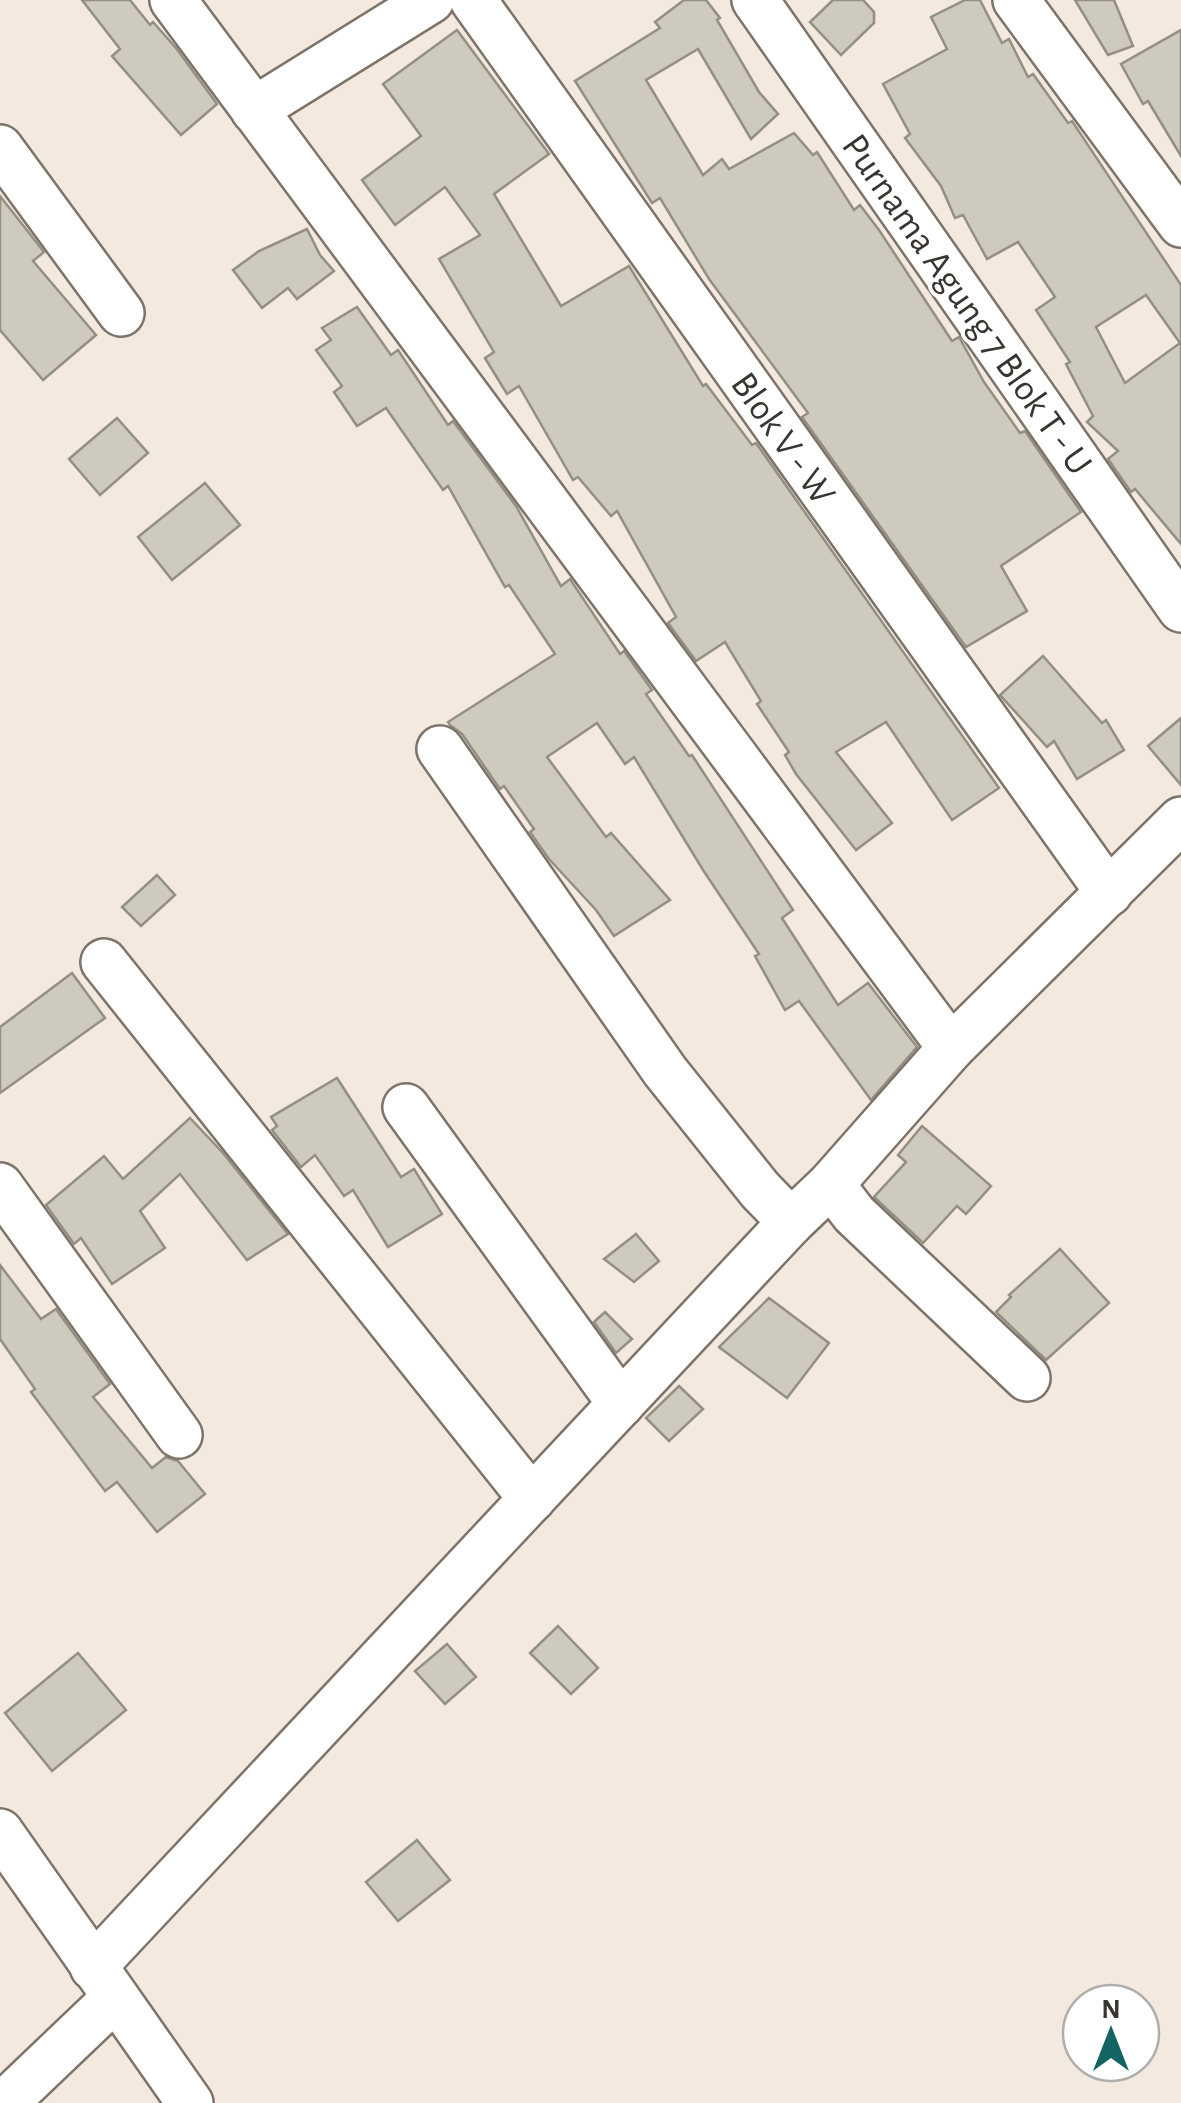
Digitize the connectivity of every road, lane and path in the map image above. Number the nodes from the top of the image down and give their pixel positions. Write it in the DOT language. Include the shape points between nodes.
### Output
graph roads {
  1 [pos="173,0"];
  2 [pos="432,0"];
  3 [pos="472,0"];
  4 [pos="756,0"];
  5 [pos="1016,0"];
  6 [pos="254,110"];
  7 [pos="0,148"];
  8 [pos="1181,224"];
  9 [pos="121,313"];
  10 [pos="1181,609"];
  11 [pos="440,749"];
  12 [pos="1181,820"];
  13 [pos="1102,885"];
  14 [pos="104,962"];
  15 [pos="951,1048"];
  16 [pos="406,1107"];
  17 [pos="831,1184"];
  18 [pos="0,1186"];
  19 [pos="791,1222"];
  20 [pos="1027,1378"];
  21 [pos="621,1404"];
  22 [pos="179,1435"];
  23 [pos="532,1499"];
  24 [pos="0,1832"];
  25 [pos="104,1982"];
  26 [pos="5,2103"];
  27 [pos="190,2103"];
  1 -- 6 [label="street"];
  2 -- 6 [label="street"];
  3 -- 13 [label="street, Blok V - W"];
  4 -- 10 [label="street, Purnama Agung 7 Blok T - U"];
  5 -- 8 [label="street"];
  6 -- 15 [label="street"];
  7 -- 9 [label="street"];
  11 -- 19 [label="street" via="665,1071"];
  12 -- 13 [label="street"];
  13 -- 15 [label="street"];
  14 -- 23 [label="street"];
  15 -- 17 [label="street"];
  16 -- 21 [label="street"];
  17 -- 19 [label="street"];
  17 -- 20 [label="street" via="854,1214"];
  18 -- 22 [label="street"];
  19 -- 21 [label="street"];
  21 -- 23 [label="street"];
  23 -- 25 [label="street"];
  24 -- 25 [label="street"];
  25 -- 26 [label="street"];
  25 -- 27 [label="street"];
}
